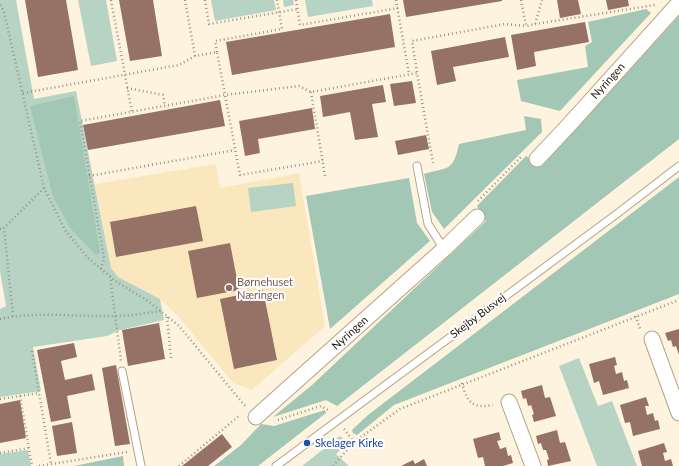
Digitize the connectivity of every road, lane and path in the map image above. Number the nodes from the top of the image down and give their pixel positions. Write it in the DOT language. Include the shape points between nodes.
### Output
graph roads {
  1 [pos="112,0"];
  2 [pos="185,0"];
  3 [pos="205,0"];
  4 [pos="277,0"];
  5 [pos="296,0"];
  6 [pos="396,0"];
  7 [pos="521,0"];
  8 [pos="542,0"];
  9 [pos="0,5"];
  10 [pos="675,7"];
  11 [pos="398,8"];
  12 [pos="298,9"];
  13 [pos="279,12"];
  14 [pos="535,24"];
  15 [pos="526,26"];
  16 [pos="217,52"];
  17 [pos="195,56"];
  18 [pos="418,72"];
  19 [pos="125,74"];
  20 [pos="409,74"];
  21 [pos="128,88"];
  22 [pos="311,92"];
  23 [pos="23,93"];
  24 [pos="225,96"];
  25 [pos="165,106"];
  26 [pos="132,112"];
  27 [pos="235,150"];
  28 [pos="537,158"];
  29 [pos="323,161"];
  30 [pos="433,163"];
  31 [pos="417,166"];
  32 [pos="679,166"];
  33 [pos="89,176"];
  34 [pos="325,176"];
  35 [pos="44,188"];
  36 [pos="477,216"];
  37 [pos="4,228"];
  38 [pos="0,229"];
  39 [pos="444,249"];
  40 [pos="101,269"];
  41 [pos="110,276"];
  42 [pos="679,300"];
  43 [pos="161,311"];
  44 [pos="13,316"];
  45 [pos="115,316"];
  46 [pos="167,316"];
  47 [pos="0,319"];
  48 [pos="652,339"];
  49 [pos="32,351"];
  50 [pos="171,358"];
  51 [pos="122,371"];
  52 [pos="462,383"];
  53 [pos="39,393"];
  54 [pos="20,396"];
  55 [pos="0,399"];
  56 [pos="509,402"];
  57 [pos="251,413"];
  58 [pos="679,413"];
  59 [pos="337,421"];
  60 [pos="354,442"];
  61 [pos="29,448"];
  62 [pos="138,450"];
  63 [pos="0,453"];
  64 [pos="51,464"];
  65 [pos="32,466"];
  66 [pos="39,466"];
  67 [pos="141,466"];
  68 [pos="179,466"];
  69 [pos="276,466"];
  70 [pos="333,466"];
  71 [pos="533,466"];
  1 -- 19 [label="path"];
  2 -- 17 [label="path"];
  3 -- 13 [label="path" via="209,24"];
  4 -- 13 [label="path"];
  5 -- 12 [label="path"];
  6 -- 11 [label="path"];
  7 -- 15 [label="path"];
  8 -- 14 [label="path"];
  9 -- 23 [label="path" via="4,12"];
  10 -- 14 [label="path" via="663,3"];
  10 -- 28 [label="street, Nyringen"];
  11 -- 12 [label="path" via="300,25"];
  11 -- 20 [label="path"];
  12 -- 13 [label="path"];
  13 -- 16 [label="path" via="282,29 215,41"];
  14 -- 15 [label="path"];
  15 -- 18 [label="path" via="505,24 412,41"];
  16 -- 17 [label="path"];
  16 -- 24 [label="path"];
  17 -- 19 [label="path" via="179,65"];
  18 -- 20 [label="path"];
  18 -- 30 [label="path"];
  19 -- 21 [label="path"];
  19 -- 23 [label="path"];
  20 -- 22 [label="path"];
  21 -- 25 [label="path" via="163,95"];
  21 -- 26 [label="path"];
  22 -- 24 [label="path" via="299,86"];
  22 -- 29 [label="path"];
  23 -- 35 [label="path"];
  24 -- 25 [label="path"];
  24 -- 27 [label="path"];
  25 -- 26 [label="path"];
  26 -- 33 [label="path" via="80,121"];
  27 -- 29 [label="path" via="240,175"];
  27 -- 33 [label="path"];
  28 -- 36 [label="path" via="528,150 471,208"];
  29 -- 34 [label="path"];
  31 -- 39 [label="lane" via="428,224"];
  32 -- 59 [label="lane, Skejby Busvej"];
  33 -- 40 [label="path" via="104,258"];
  35 -- 37 [label="path"];
  35 -- 40 [label="path" via="65,230 88,258"];
  36 -- 39 [label="street, Nyringen"];
  37 -- 38 [label="path"];
  37 -- 44 [label="path"];
  39 -- 57 [label="street, Nyringen"];
  40 -- 41 [label="path"];
  41 -- 43 [label="path"];
  41 -- 45 [label="path"];
  42 -- 52 [label="path"];
  43 -- 45 [label="path"];
  43 -- 46 [label="path"];
  44 -- 45 [label="path"];
  44 -- 47 [label="path"];
  45 -- 51 [label="path"];
  46 -- 50 [label="path"];
  46 -- 57 [label="path" via="180,326"];
  48 -- 58 [label="street"];
  49 -- 53 [label="path"];
  51 -- 62 [label="lane"];
  52 -- 56 [label="path" via="469,401 474,405 482,407"];
  52 -- 60 [label="path" via="400,409"];
  53 -- 54 [label="path"];
  53 -- 64 [label="path"];
  54 -- 55 [label="path"];
  54 -- 61 [label="path"];
  56 -- 71 [label="street"];
  57 -- 59 [label="path" via="273,422 321,406 331,412"];
  57 -- 68 [label="path"];
  59 -- 60 [label="path"];
  59 -- 69 [label="lane, Skejby Busvej"];
  60 -- 70 [label="path"];
  61 -- 63 [label="path"];
  61 -- 65 [label="path"];
  62 -- 64 [label="path"];
  62 -- 67 [label="lane"];
  64 -- 66 [label="path"];
}
